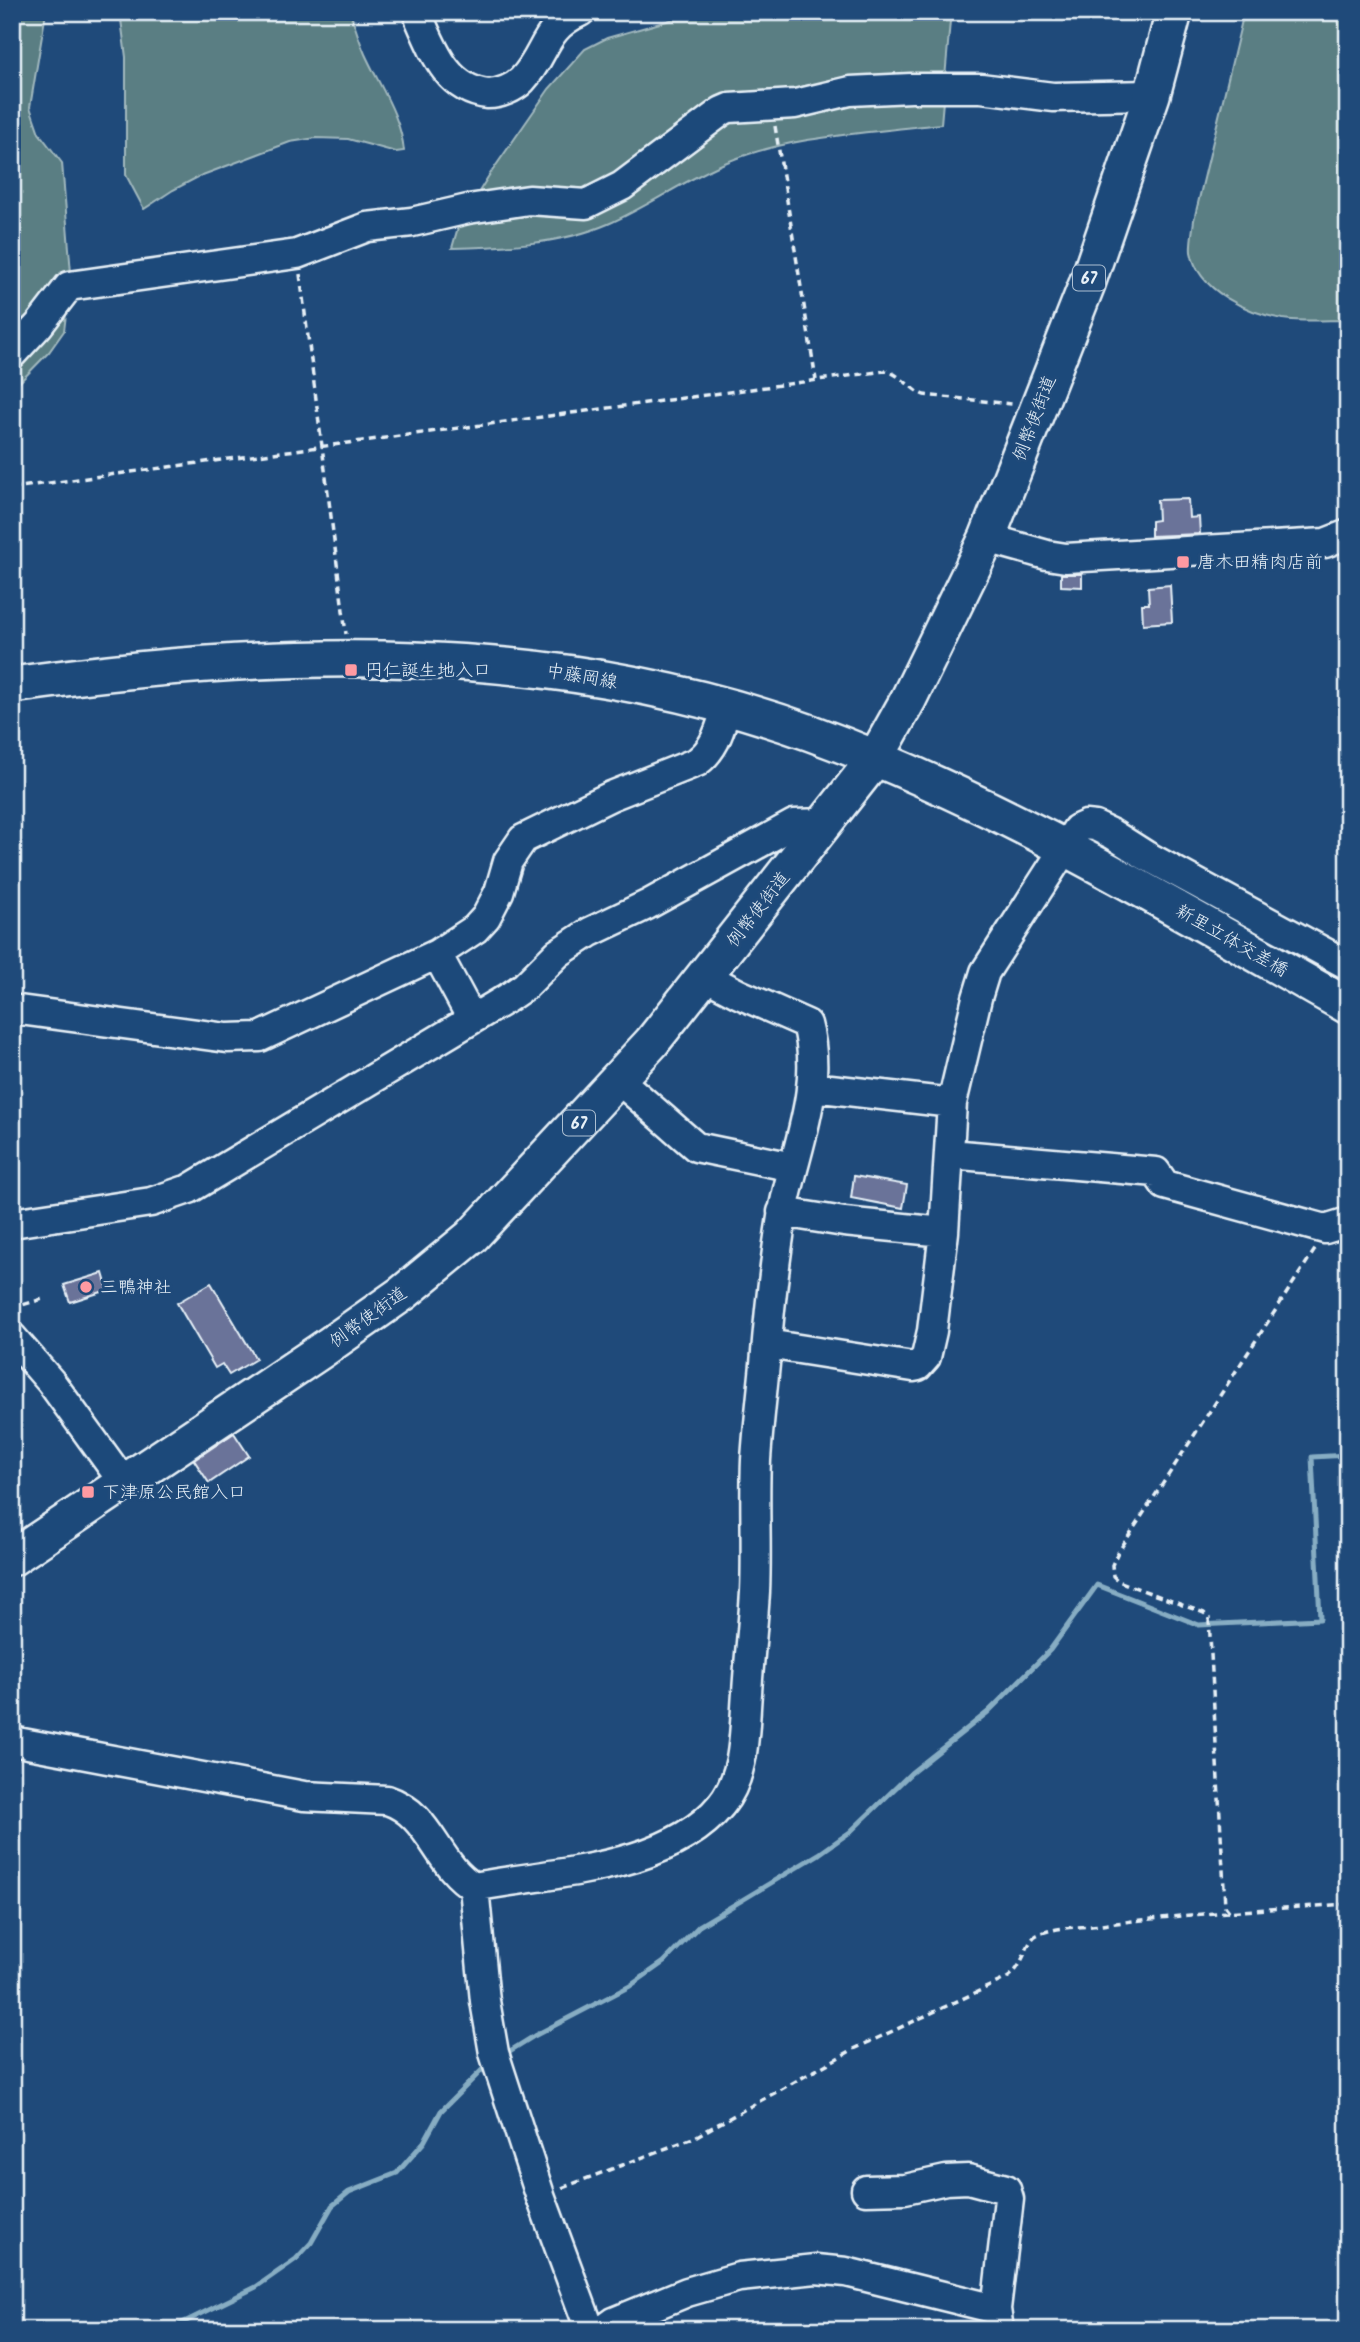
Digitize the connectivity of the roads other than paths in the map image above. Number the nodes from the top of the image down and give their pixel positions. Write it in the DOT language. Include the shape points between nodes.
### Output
graph roads {
  1 [pos="580,12"];
  2 [pos="1174,12"];
  3 [pos="420,20"];
  4 [pos="1152,95"];
  5 [pos="12,354"];
  6 [pos="1348,534"];
  7 [pos="987,538"];
  8 [pos="12,685"];
  9 [pos="727,707"];
  10 [pos="875,759"];
  11 [pos="825,823"];
  12 [pos="1064,846"];
  13 [pos="1115,874"];
  14 [pos="437,954"];
  15 [pos="1348,965"];
  16 [pos="705,976"];
  17 [pos="1348,1006"];
  18 [pos="12,1009"];
  19 [pos="472,1019"];
  20 [pos="619,1080"];
  21 [pos="813,1087"];
  22 [pos="952,1103"];
  23 [pos="950,1154"];
  24 [pos="793,1167"];
  25 [pos="782,1212"];
  26 [pos="12,1223"];
  27 [pos="1336,1226"];
  28 [pos="944,1231"];
  29 [pos="12,1337"];
  30 [pos="767,1344"];
  31 [pos="124,1483"];
  32 [pos="12,1558"];
  33 [pos="12,1741"];
  34 [pos="474,1886"];
  35 [pos="866,2190"];
  36 [pos="998,2320"];
  37 [pos="590,2330"];
  38 [pos="603,2330"];
  1 -- 3 [label="street" via="554,29 522,81 492,94 475,92 455,81 438,60"];
  2 -- 4 [label="main road, 例幣使街道 / 67"];
  4 -- 5 [label="street" via="1053,97 911,88 850,91 795,104 729,108 622,186 586,204 529,200 468,209 412,222 367,226 297,254 69,286"];
  4 -- 7 [label="main road, 例幣使街道 / 67" via="1087,284"];
  6 -- 7 [label="street" via="1325,543 1066,558"];
  7 -- 10 [label="main road, 例幣使街道 / 67"];
  8 -- 9 [label="main road, 中藤岡線" via="195,664 348,657 538,668"];
  9 -- 10 [label="main road, 中藤岡線"];
  9 -- 14 [label="street" via="713,746 698,762 611,796 523,839 508,862 486,917"];
  10 -- 11 [label="main road, 例幣使街道 / 67"];
  10 -- 12 [label="main road, 中藤岡線"];
  11 -- 16 [label="main road, 例幣使街道 / 67"];
  11 -- 19 [label="street" via="794,824 590,932 558,953 525,986"];
  12 -- 13 [label="main road, 中藤岡線"];
  12 -- 15 [label="street" via="1077,829 1096,827"];
  12 -- 22 [label="street" via="985,972"];
  13 -- 17 [label="main road, 新里立体交差橋"];
  14 -- 18 [label="street" via="260,1037 227,1038"];
  14 -- 19 [label="street"];
  16 -- 20 [label="main road, 例幣使街道 / 67"];
  16 -- 21 [label="street" via="807,1024"];
  19 -- 26 [label="street" via="189,1189 150,1202"];
  20 -- 24 [label="street" via="696,1147"];
  20 -- 31 [label="main road, 例幣使街道 / 67" via="496,1213 440,1264"];
  21 -- 22 [label="street"];
  21 -- 24 [label="street"];
  22 -- 23 [label="street"];
  23 -- 27 [label="street" via="1156,1172 1165,1185"];
  23 -- 28 [label="street"];
  24 -- 25 [label="street"];
  25 -- 28 [label="street"];
  25 -- 30 [label="street"];
  28 -- 30 [label="street" via="932,1331 926,1357 918,1366"];
  29 -- 31 [label="street" via="51,1382"];
  30 -- 34 [label="street" via="756,1458 755,1591 742,1745 737,1777 723,1803 702,1825 679,1839 628,1860"];
  31 -- 32 [label="main road, 例幣使街道 / 67"];
  33 -- 34 [label="street" via="304,1796 387,1800 414,1814 454,1872"];
  34 -- 37 [label="street" via="492,2043 540,2195"];
  35 -- 36 [label="street" via="968,2179 1006,2189 1009,2199"];
  36 -- 38 [label="street" via="846,2272 816,2269 739,2277 687,2292"];
}
